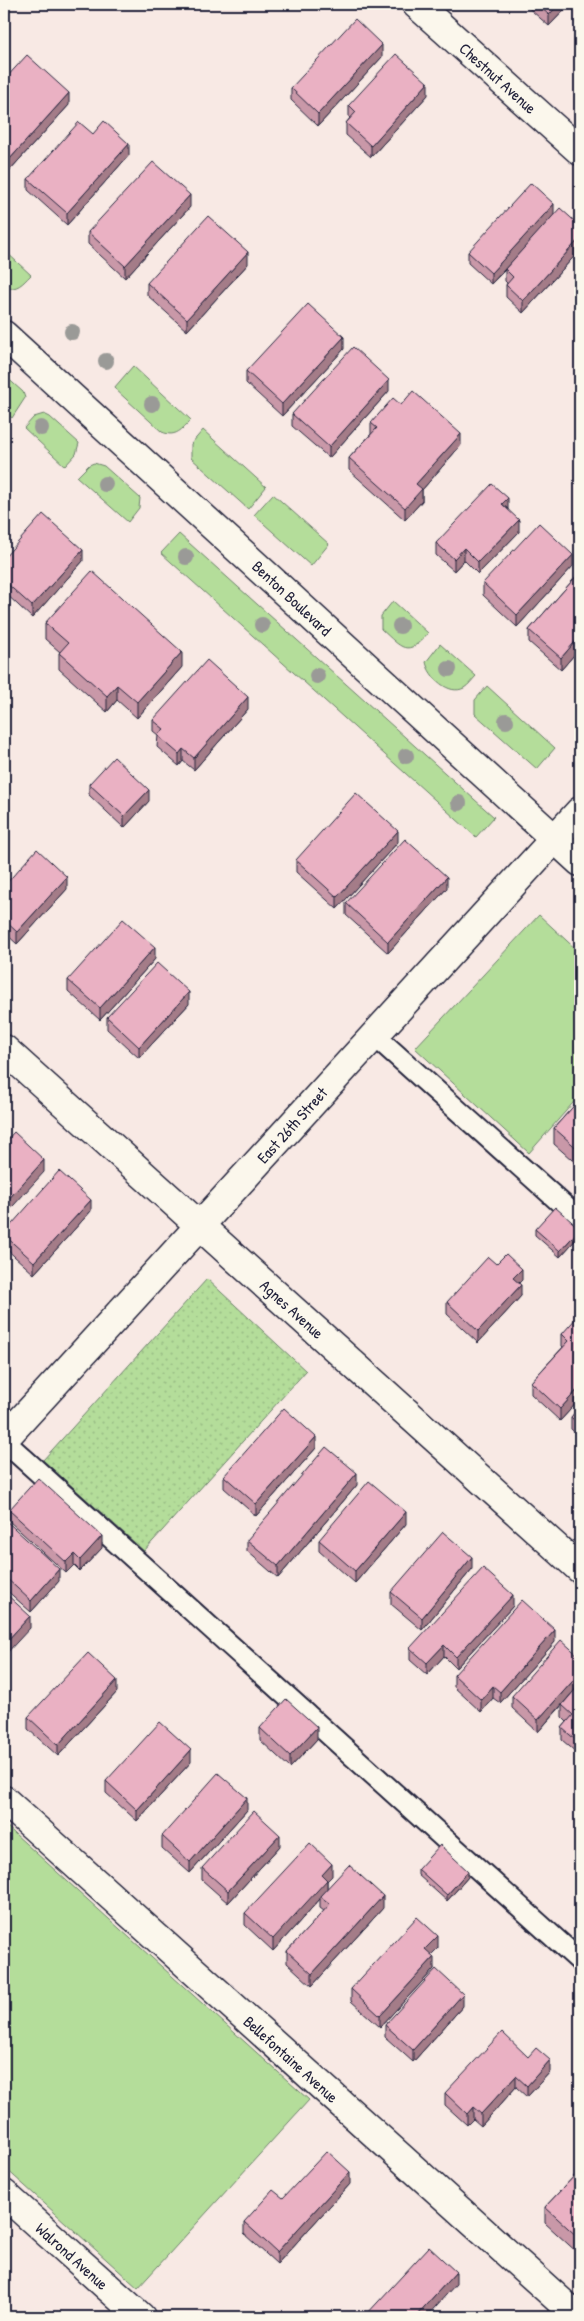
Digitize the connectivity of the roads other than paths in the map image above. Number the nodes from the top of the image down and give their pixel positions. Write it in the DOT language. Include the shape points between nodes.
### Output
graph roads {
  1 [pos="416,4"];
  2 [pos="580,152"];
  3 [pos="4,335"];
  4 [pos="580,811"];
  5 [pos="555,838"];
  6 [pos="580,862"];
  7 [pos="374,1035"];
  8 [pos="4,1049"];
  9 [pos="580,1220"];
  10 [pos="199,1226"];
  11 [pos="4,1440"];
  12 [pos="580,1569"];
  13 [pos="4,1800"];
  14 [pos="580,1961"];
  15 [pos="4,2194"];
  16 [pos="141,2317"];
  17 [pos="578,2317"];
  1 -- 2 [label="street, Chestnut Avenue"];
  3 -- 5 [label="street, Benton Boulevard"];
  4 -- 5 [label="street, East 26th Street"];
  5 -- 6 [label="street, Benton Boulevard"];
  5 -- 7 [label="street, East 26th Street"];
  7 -- 9 [label="lane"];
  7 -- 10 [label="street, East 26th Street"];
  8 -- 10 [label="street, Agnes Avenue"];
  10 -- 11 [label="street, East 26th Street"];
  10 -- 12 [label="street, Agnes Avenue"];
  11 -- 14 [label="lane"];
  13 -- 17 [label="street, Bellefontaine Avenue"];
  15 -- 16 [label="street, Walrond Avenue"];
}
